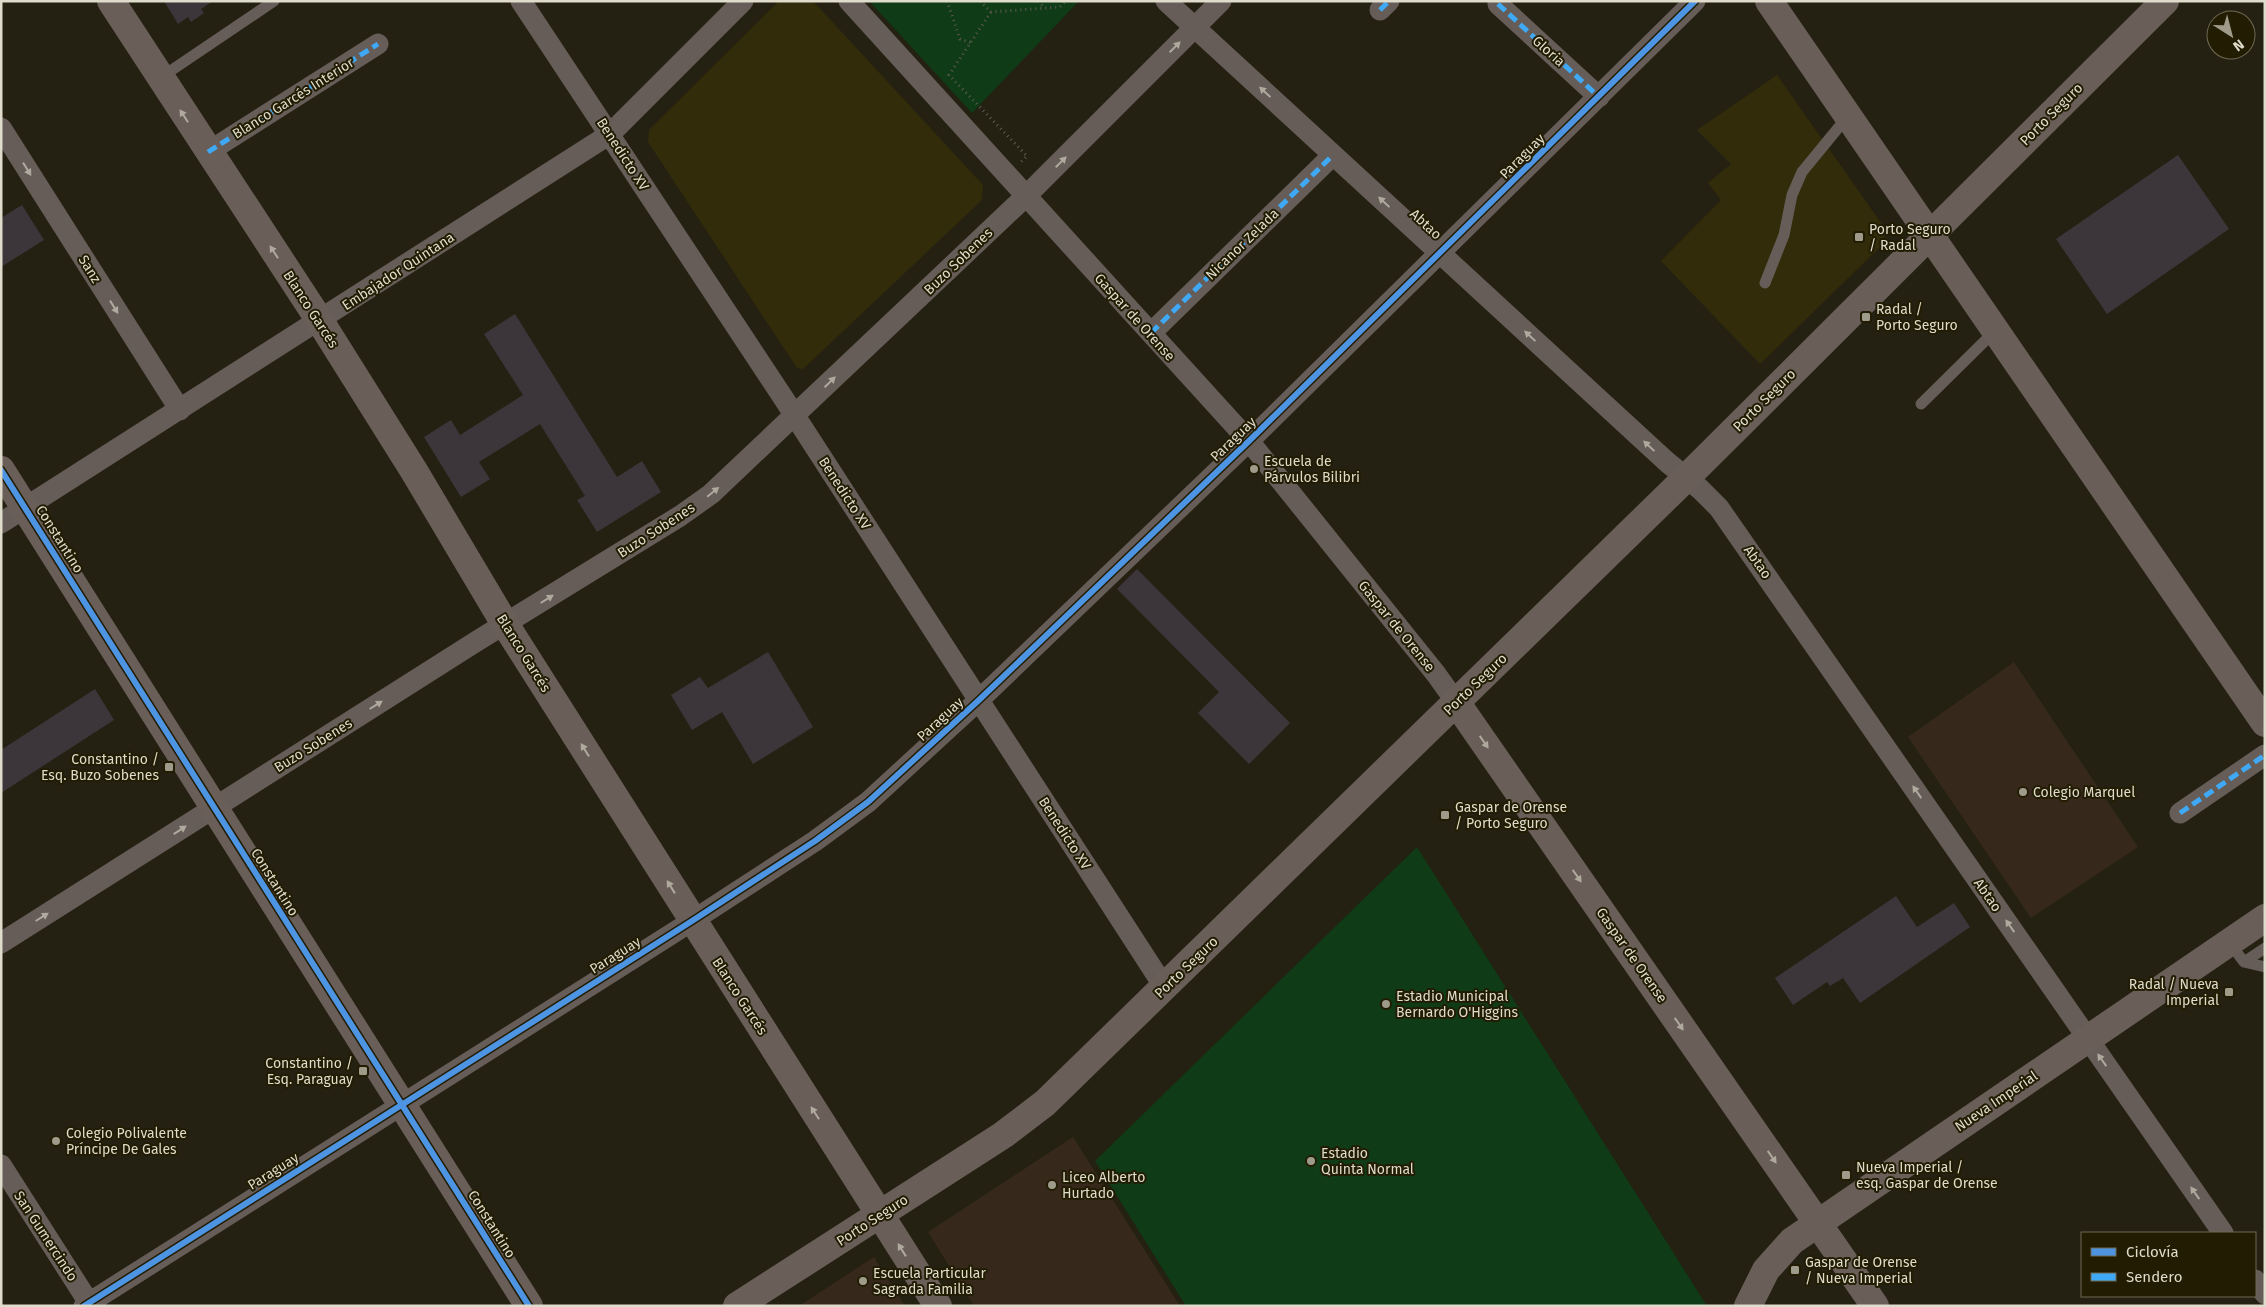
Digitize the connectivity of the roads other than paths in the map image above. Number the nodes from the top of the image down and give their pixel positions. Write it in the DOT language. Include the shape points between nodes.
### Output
graph roads {
  1 [pos="111,1"];
  2 [pos="274,1"];
  3 [pos="521,1"];
  4 [pos="743,1"];
  5 [pos="849,1"];
  6 [pos="1166,1"];
  7 [pos="1221,1"];
  8 [pos="1695,1"];
  9 [pos="1770,1"];
  10 [pos="2165,1"];
  11 [pos="1498,4"];
  12 [pos="1195,28"];
  13 [pos="378,44"];
  14 [pos="160,78"];
  15 [pos="1599,97"];
  16 [pos="1848,116"];
  17 [pos="1,128"];
  18 [pos="610,134"];
  19 [pos="208,152"];
  20 [pos="1333,155"];
  21 [pos="1026,196"];
  22 [pos="1929,234"];
  23 [pos="1440,254"];
  24 [pos="1765,282"];
  25 [pos="320,321"];
  26 [pos="1995,331"];
  27 [pos="1150,333"];
  28 [pos="1920,404"];
  29 [pos="180,410"];
  30 [pos="795,416"];
  31 [pos="1249,441"];
  32 [pos="1,470"];
  33 [pos="1686,478"];
  34 [pos="26,508"];
  35 [pos="1,523"];
  36 [pos="505,624"];
  37 [pos="979,700"];
  38 [pos="1456,702"];
  39 [pos="2265,723"];
  40 [pos="2265,754"];
  41 [pos="214,808"];
  42 [pos="2180,813"];
  43 [pos="2265,918"];
  44 [pos="692,921"];
  45 [pos="1,943"];
  46 [pos="2265,948"];
  47 [pos="2237,952"];
  48 [pos="2265,967"];
  49 [pos="1164,988"];
  50 [pos="2088,1038"];
  51 [pos="402,1105"];
  52 [pos="1,1165"];
  53 [pos="880,1214"];
  54 [pos="1817,1223"];
  55 [pos="2222,1232"];
  56 [pos="2256,1281"];
  57 [pos="2265,1294"];
  58 [pos="88,1305"];
  59 [pos="529,1306"];
  60 [pos="737,1306"];
  61 [pos="938,1306"];
  62 [pos="1748,1306"];
  63 [pos="1875,1306"];
  1 -- 14 [label="street, Blanco Garcés"];
  2 -- 14 [label="lane"];
  3 -- 18 [label="street, Benedicto XV"];
  4 -- 18 [label="street, Embajador Quintana"];
  5 -- 21 [label="street, Gaspar de Orense"];
  6 -- 12 [label="street, Abtao"];
  7 -- 12 [label="street, Buzo Sobenes"];
  8 -- 15 [label="street, Paraguay"];
  9 -- 16 [label="street"];
  10 -- 22 [label="street, Porto Seguro"];
  11 -- 15 [label="street, Gloria"];
  20 -- 12 [label="street, Abtao, one-way"];
  21 -- 12 [label="street, Buzo Sobenes, one-way"];
  13 -- 19 [label="street, Blanco Garcés Interior"];
  19 -- 14 [label="street, Blanco Garcés, one-way"];
  15 -- 23 [label="street, Paraguay"];
  16 -- 22 [label="street"];
  16 -- 24 [label="lane" via="1802,172 1792,195 1784,235"];
  17 -- 29 [label="street, Sanz, one-way"];
  18 -- 25 [label="street, Embajador Quintana"];
  18 -- 30 [label="street, Benedicto XV"];
  25 -- 19 [label="street, Blanco Garcés, one-way"];
  23 -- 20 [label="street, Abtao, one-way"];
  20 -- 27 [label="street, Nicanor Zelada"];
  21 -- 27 [label="street, Gaspar de Orense"];
  30 -- 21 [label="street, Buzo Sobenes, one-way"];
  22 -- 26 [label="street"];
  22 -- 33 [label="street, Porto Seguro"];
  23 -- 31 [label="street, Paraguay"];
  33 -- 23 [label="street, Abtao, one-way"];
  25 -- 29 [label="street, Embajador Quintana"];
  25 -- 36 [label="street, Blanco Garcés"];
  26 -- 28 [label="lane"];
  26 -- 39 [label="street"];
  27 -- 31 [label="street, Gaspar de Orense"];
  29 -- 34 [label="street, Embajador Quintana"];
  36 -- 30 [label="street, Buzo Sobenes, one-way" via="696,505"];
  30 -- 37 [label="street, Benedicto XV"];
  31 -- 37 [label="street, Paraguay"];
  31 -- 38 [label="street, Gaspar de Orense"];
  32 -- 34 [label="street, Constantino"];
  33 -- 38 [label="street, Porto Seguro"];
  50 -- 33 [label="street, Abtao, one-way" via="1733,527 1709,497"];
  34 -- 35 [label="street, Embajador Quintana"];
  34 -- 41 [label="street, Constantino"];
  41 -- 36 [label="street, Buzo Sobenes, one-way"];
  44 -- 36 [label="street, Blanco Garcés, one-way"];
  37 -- 44 [label="street, Paraguay" via="842,823"];
  37 -- 49 [label="street, Benedicto XV"];
  38 -- 49 [label="street, Porto Seguro"];
  38 -- 54 [label="street, Gaspar de Orense, one-way"];
  40 -- 42 [label="street"];
  45 -- 41 [label="street, Buzo Sobenes, one-way"];
  41 -- 51 [label="street, Constantino"];
  43 -- 47 [label="street, Nueva Imperial"];
  44 -- 51 [label="street, Paraguay"];
  53 -- 44 [label="street, Blanco Garcés, one-way"];
  46 -- 47 [label="lane"];
  47 -- 48 [label="lane"];
  47 -- 50 [label="street, Nueva Imperial"];
  49 -- 53 [label="street, Porto Seguro" via="1033,1113"];
  50 -- 54 [label="street, Nueva Imperial"];
  55 -- 50 [label="street, Abtao, one-way"];
  51 -- 58 [label="street, Paraguay"];
  51 -- 59 [label="street, Constantino"];
  52 -- 58 [label="street, San Gumercindo"];
  53 -- 60 [label="street, Porto Seguro"];
  61 -- 53 [label="street, Blanco Garcés, one-way"];
  54 -- 62 [label="street, Nueva Imperial" via="1773,1261 1759,1281"];
  54 -- 63 [label="street, Gaspar de Orense"];
  56 -- 57 [label="street"];
}
